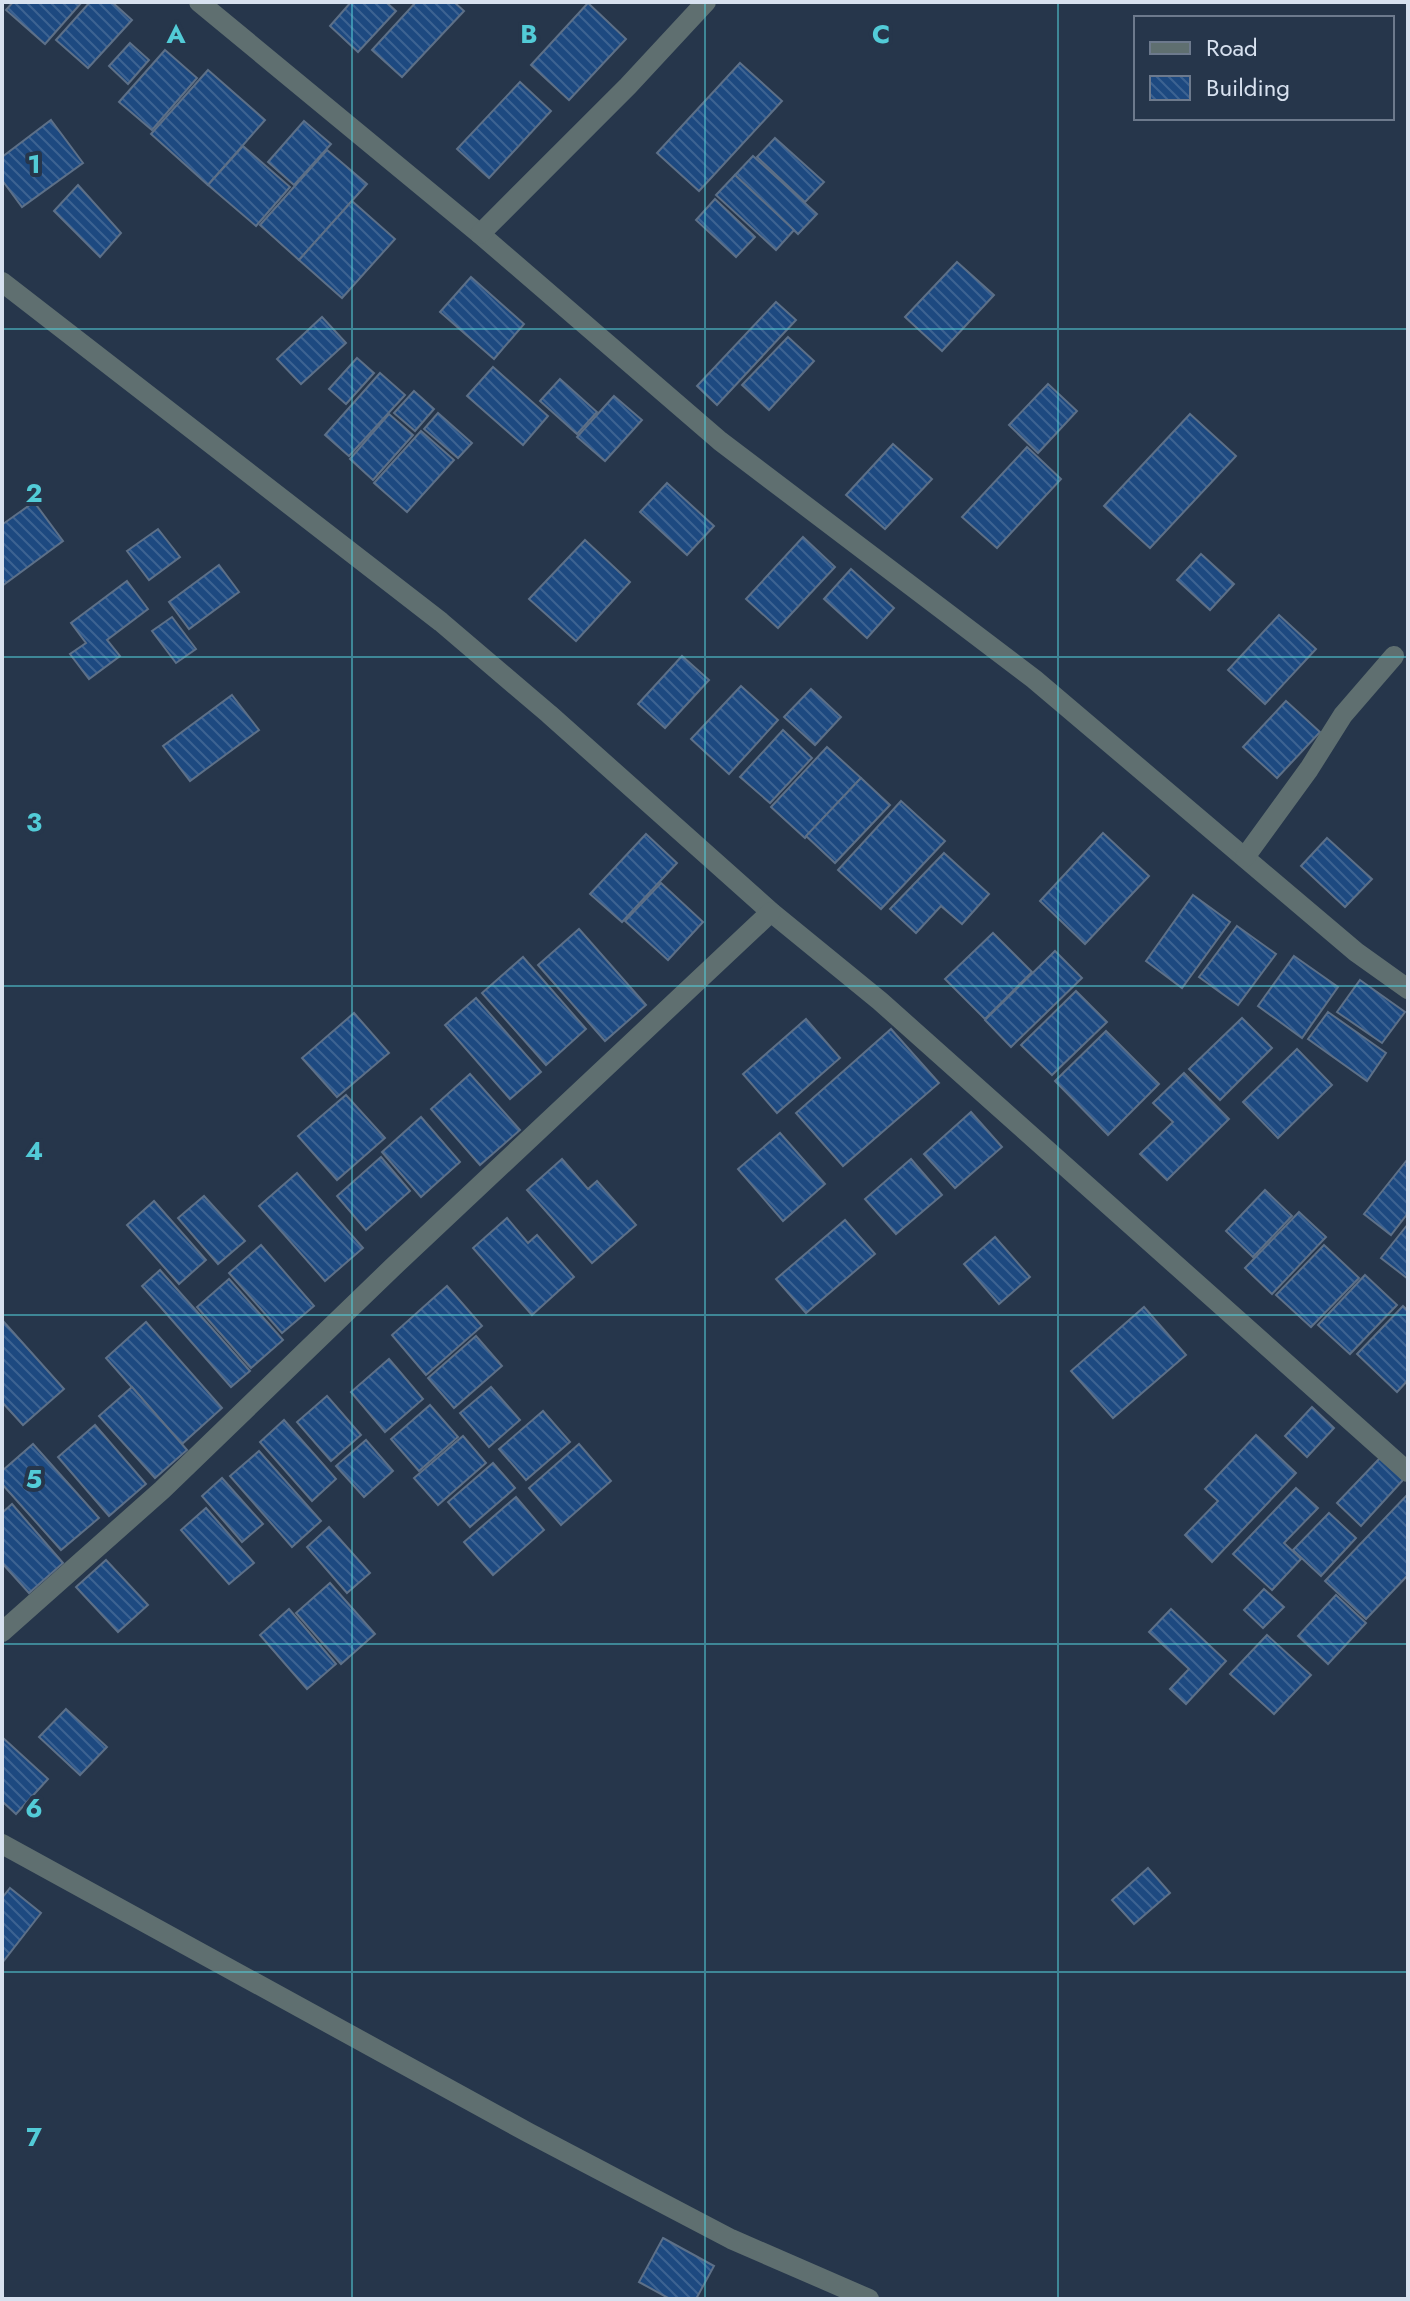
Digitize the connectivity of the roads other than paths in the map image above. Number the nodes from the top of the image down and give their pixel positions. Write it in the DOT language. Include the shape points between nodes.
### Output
graph roads {
  1 [pos="199,2"];
  2 [pos="706,2"];
  3 [pos="480,234"];
  4 [pos="2,282"];
  5 [pos="1394,656"];
  6 [pos="1245,857"];
  7 [pos="771,912"];
  8 [pos="1408,989"];
  9 [pos="1408,1472"];
  10 [pos="2,1632"];
  11 [pos="2,1844"];
  12 [pos="869,2299"];
  1 -- 3 [label="street"];
  2 -- 3 [label="street"];
  3 -- 6 [label="street" via="720,441 1034,679"];
  4 -- 7 [label="street" via="441,622"];
  5 -- 6 [label="street" via="1343,715"];
  6 -- 8 [label="street"];
  7 -- 9 [label="street" via="880,1001"];
  7 -- 10 [label="street" via="162,1490"];
  11 -- 12 [label="street" via="529,2133 731,2239"];
}
